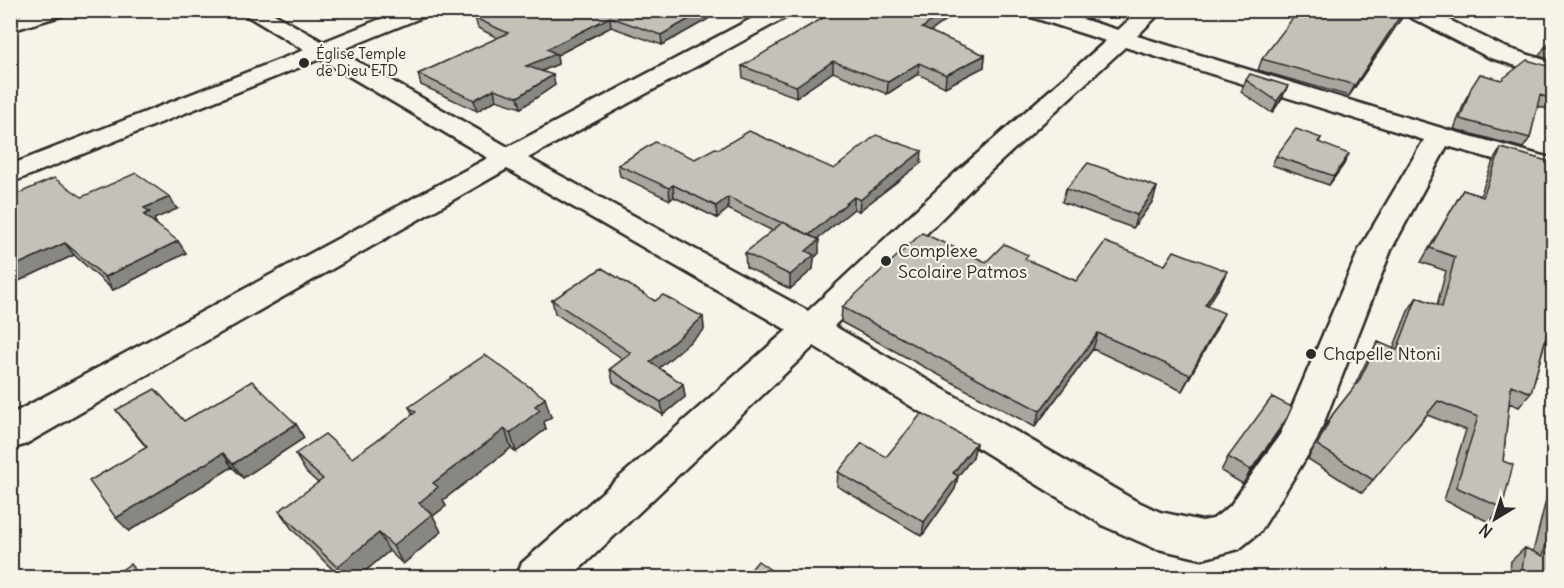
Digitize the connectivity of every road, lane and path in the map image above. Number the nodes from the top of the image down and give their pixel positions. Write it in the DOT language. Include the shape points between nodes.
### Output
graph roads {
  1 [pos="60,10"];
  2 [pos="251,10"];
  3 [pos="423,10"];
  4 [pos="785,10"];
  5 [pos="1029,10"];
  6 [pos="1153,10"];
  7 [pos="1411,10"];
  8 [pos="10,25"];
  9 [pos="1121,38"];
  10 [pos="321,50"];
  11 [pos="1554,72"];
  12 [pos="1439,136"];
  13 [pos="507,158"];
  14 [pos="1554,168"];
  15 [pos="10,176"];
  16 [pos="811,328"];
  17 [pos="10,434"];
  18 [pos="538,578"];
  1 -- 8 [label="street"];
  2 -- 10 [label="street"];
  3 -- 10 [label="street"];
  4 -- 13 [label="street"];
  5 -- 9 [label="street"];
  6 -- 9 [label="street"];
  7 -- 11 [label="street" via="1496,52"];
  9 -- 12 [label="street"];
  9 -- 16 [label="street" via="964,180"];
  10 -- 13 [label="street"];
  10 -- 15 [label="street"];
  12 -- 14 [label="street"];
  12 -- 16 [label="street" via="1375,250 1297,440 1245,519 1224,536 1202,540 1154,529 1119,513"];
  13 -- 16 [label="street"];
  13 -- 17 [label="street"];
  16 -- 18 [label="street"];
}
